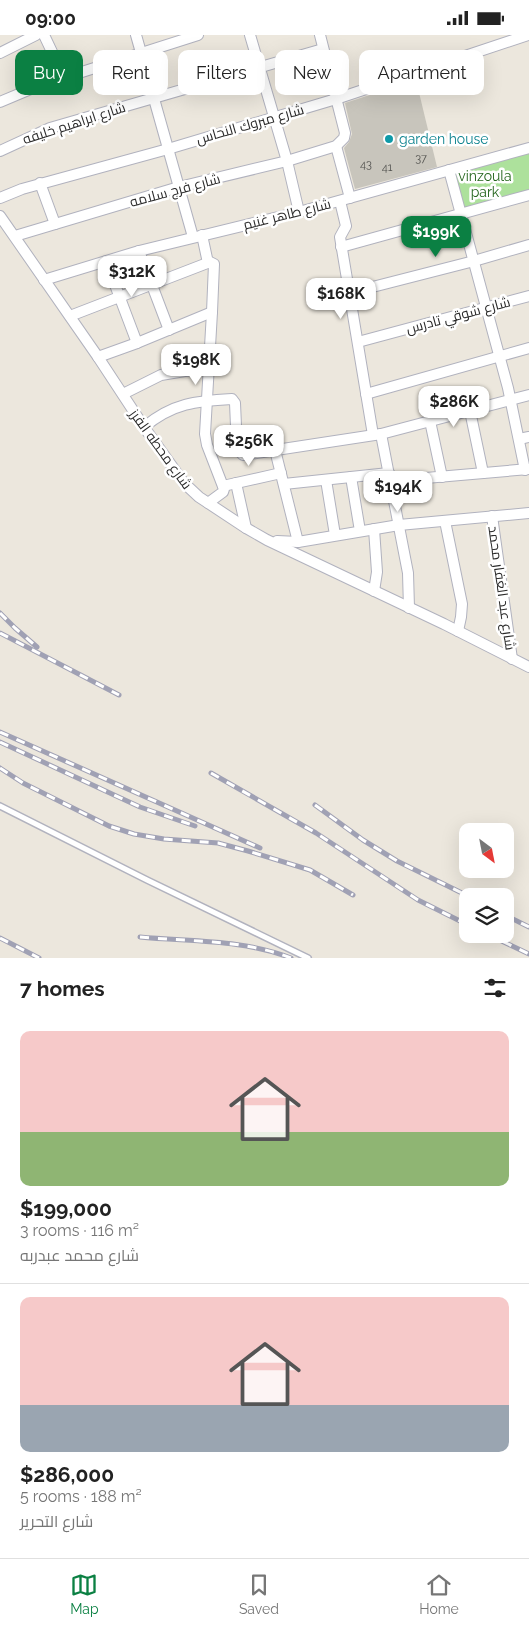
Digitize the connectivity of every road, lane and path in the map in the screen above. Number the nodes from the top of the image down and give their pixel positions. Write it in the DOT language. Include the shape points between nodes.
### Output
graph roads {
  1 [pos="36,35"];
  2 [pos="44,35"];
  3 [pos="136,35"];
  4 [pos="198,35"];
  5 [pos="250,35"];
  6 [pos="320,35"];
  7 [pos="528,35"];
  8 [pos="25,37"];
  9 [pos="323,49"];
  10 [pos="51,50"];
  11 [pos="140,50"];
  12 [pos="150,50"];
  13 [pos="254,50"];
  14 [pos="0,53"];
  15 [pos="265,66"];
  16 [pos="93,68"];
  17 [pos="265,88"];
  18 [pos="178,92"];
  19 [pos="153,95"];
  20 [pos="154,99"];
  21 [pos="336,99"];
  22 [pos="0,102"];
  23 [pos="274,117"];
  24 [pos="336,146"];
  25 [pos="529,148"];
  26 [pos="168,149"];
  27 [pos="0,151"];
  28 [pos="287,161"];
  29 [pos="449,170"];
  30 [pos="40,183"];
  31 [pos="179,187"];
  32 [pos="529,195"];
  33 [pos="0,198"];
  34 [pos="345,199"];
  35 [pos="299,212"];
  36 [pos="462,214"];
  37 [pos="0,216"];
  38 [pos="55,224"];
  39 [pos="198,236"];
  40 [pos="15,237"];
  41 [pos="529,245"];
  42 [pos="342,247"];
  43 [pos="140,251"];
  44 [pos="106,261"];
  45 [pos="474,261"];
  46 [pos="209,262"];
  47 [pos="44,280"];
  48 [pos="151,285"];
  49 [pos="349,293"];
  50 [pos="118,297"];
  51 [pos="529,297"];
  52 [pos="486,308"];
  53 [pos="212,312"];
  54 [pos="70,316"];
  55 [pos="169,330"];
  56 [pos="358,342"];
  57 [pos="137,343"];
  58 [pos="529,349"];
  59 [pos="98,357"];
  60 [pos="499,357"];
  61 [pos="209,367"];
  62 [pos="122,394"];
  63 [pos="366,394"];
  64 [pos="529,395"];
  65 [pos="511,400"];
  66 [pos="207,401"];
  67 [pos="470,411"];
  68 [pos="430,421"];
  69 [pos="144,427"];
  70 [pos="377,435"];
  71 [pos="524,438"];
  72 [pos="275,450"];
  73 [pos="527,469"];
  74 [pos="281,473"];
  75 [pos="483,473"];
  76 [pos="351,477"];
  77 [pos="390,477"];
  78 [pos="442,477"];
  79 [pos="326,480"];
  80 [pos="236,483"];
  81 [pos="284,484"];
  82 [pos="223,486"];
  83 [pos="208,503"];
  84 [pos="529,513"];
  85 [pos="492,516"];
  86 [pos="445,521"];
  87 [pos="399,525"];
  88 [pos="246,529"];
  89 [pos="374,529"];
  90 [pos="360,531"];
  91 [pos="335,535"];
  92 [pos="267,540"];
  93 [pos="298,542"];
  94 [pos="374,591"];
  95 [pos="409,608"];
  96 [pos="458,631"];
  97 [pos="512,659"];
  98 [pos="529,667"];
  99 [pos="0,806"];
  100 [pos="308,958"];
  1 -- 8 [label="street"];
  2 -- 10 [label="street"];
  3 -- 11 [label="street"];
  4 -- 12 [label="street"];
  5 -- 13 [label="street"];
  6 -- 9 [label="street"];
  7 -- 21 [label="street, شارع مبروك النحاس"];
  8 -- 14 [label="street"];
  9 -- 15 [label="street, شارع ابراهيم خليفه"];
  9 -- 21 [label="street"];
  16 -- 22 [label="street"];
  17 -- 23 [label="street"];
  18 -- 20 [label="street, شارع ابراهيم خليفه"];
  19 -- 20 [label="street"];
  20 -- 26 [label="street"];
  20 -- 27 [label="street, شارع ابراهيم خليفه" via="50,128"];
  21 -- 23 [label="street, شارع مبروك النحاس"];
  21 -- 24 [label="street" via="346,133"];
  23 -- 26 [label="street, شارع مبروك النحاس"];
  23 -- 28 [label="street"];
  24 -- 28 [label="street, شارع فرج سلامه"];
  24 -- 34 [label="street"];
  25 -- 29 [label="street, شارع طاهر غنيم"];
  26 -- 30 [label="street, شارع مبروك النحاس"];
  26 -- 31 [label="street"];
  28 -- 31 [label="street, شارع فرج سلامه"];
  28 -- 35 [label="street"];
  29 -- 34 [label="street, شارع طاهر غنيم"];
  29 -- 36 [label="street"];
  30 -- 33 [label="street, شارع مبروك النحاس"];
  30 -- 38 [label="street"];
  31 -- 38 [label="street, شارع فرج سلامه"];
  31 -- 39 [label="street"];
  32 -- 36 [label="street"];
  34 -- 35 [label="street, شارع طاهر غنيم"];
  34 -- 42 [label="street" via="346,226 340,237"];
  35 -- 39 [label="street, شارع طاهر غنيم"];
  36 -- 42 [label="street"];
  36 -- 45 [label="street"];
  37 -- 40 [label="street, شارع محطه الفرز"];
  38 -- 40 [label="street, شارع فرج سلامه"];
  39 -- 43 [label="street, شارع طاهر غنيم"];
  39 -- 46 [label="street"];
  40 -- 47 [label="street, شارع محطه الفرز"];
  41 -- 45 [label="street"];
  42 -- 49 [label="street"];
  43 -- 44 [label="street, شارع طاهر غنيم"];
  43 -- 48 [label="street"];
  44 -- 47 [label="street, شارع طاهر غنيم"];
  44 -- 50 [label="street"];
  45 -- 49 [label="street"];
  45 -- 52 [label="street"];
  46 -- 48 [label="street"];
  46 -- 53 [label="street" via="214,265"];
  47 -- 54 [label="street, شارع محطه الفرز"];
  48 -- 50 [label="street"];
  48 -- 55 [label="street"];
  49 -- 56 [label="street"];
  50 -- 54 [label="street"];
  50 -- 57 [label="street"];
  51 -- 52 [label="street, شارع شوقي تادرس"];
  52 -- 56 [label="street, شارع شوقي تادرس"];
  52 -- 60 [label="street"];
  53 -- 55 [label="street"];
  53 -- 61 [label="street"];
  54 -- 59 [label="street, شارع محطه الفرز"];
  55 -- 57 [label="street"];
  56 -- 63 [label="street"];
  57 -- 59 [label="street"];
  58 -- 60 [label="street"];
  59 -- 62 [label="street, شارع محطه الفرز"];
  60 -- 63 [label="street"];
  60 -- 65 [label="street"];
  61 -- 62 [label="street" via="161,375"];
  61 -- 66 [label="street"];
  62 -- 69 [label="street, شارع محطه الفرز"];
  63 -- 70 [label="street"];
  64 -- 65 [label="street"];
  65 -- 67 [label="street"];
  65 -- 71 [label="street"];
  66 -- 69 [label="street" via="176,406"];
  66 -- 72 [label="street" via="234,401 236,449 243,455"];
  66 -- 82 [label="street" via="207,445"];
  67 -- 68 [label="street"];
  67 -- 75 [label="street"];
  68 -- 70 [label="street"];
  68 -- 78 [label="street"];
  69 -- 83 [label="street, شارع محطه الفرز" via="184,483"];
  70 -- 72 [label="street"];
  70 -- 77 [label="street"];
  71 -- 73 [label="street"];
  72 -- 74 [label="street"];
  73 -- 75 [label="street"];
  74 -- 80 [label="street"];
  74 -- 81 [label="street"];
  75 -- 78 [label="street"];
  76 -- 77 [label="street"];
  76 -- 79 [label="street"];
  76 -- 90 [label="street"];
  77 -- 78 [label="street"];
  77 -- 87 [label="street"];
  79 -- 81 [label="street"];
  79 -- 91 [label="street"];
  80 -- 82 [label="street"];
  80 -- 88 [label="street"];
  81 -- 93 [label="street"];
  82 -- 83 [label="street" via="223,492"];
  83 -- 88 [label="street, شارع محطه الفرز"];
  84 -- 85 [label="street"];
  85 -- 86 [label="street"];
  85 -- 97 [label="street, شارع عبد الغفار محمد"];
  86 -- 87 [label="street"];
  86 -- 96 [label="street" via="462,604"];
  87 -- 89 [label="street"];
  87 -- 95 [label="street" via="408,573"];
  88 -- 92 [label="street, شارع محطه الفرز"];
  89 -- 90 [label="street"];
  89 -- 94 [label="street" via="377,571"];
  90 -- 91 [label="street"];
  91 -- 93 [label="street"];
  92 -- 93 [label="street"];
  92 -- 94 [label="street, شارع محطه الفرز"];
  94 -- 95 [label="street, شارع محطه الفرز"];
  95 -- 96 [label="street, شارع محطه الفرز"];
  96 -- 97 [label="street, شارع محطه الفرز"];
  97 -- 98 [label="street, شارع محطه الفرز"];
  99 -- 100 [label="lane"];
}
